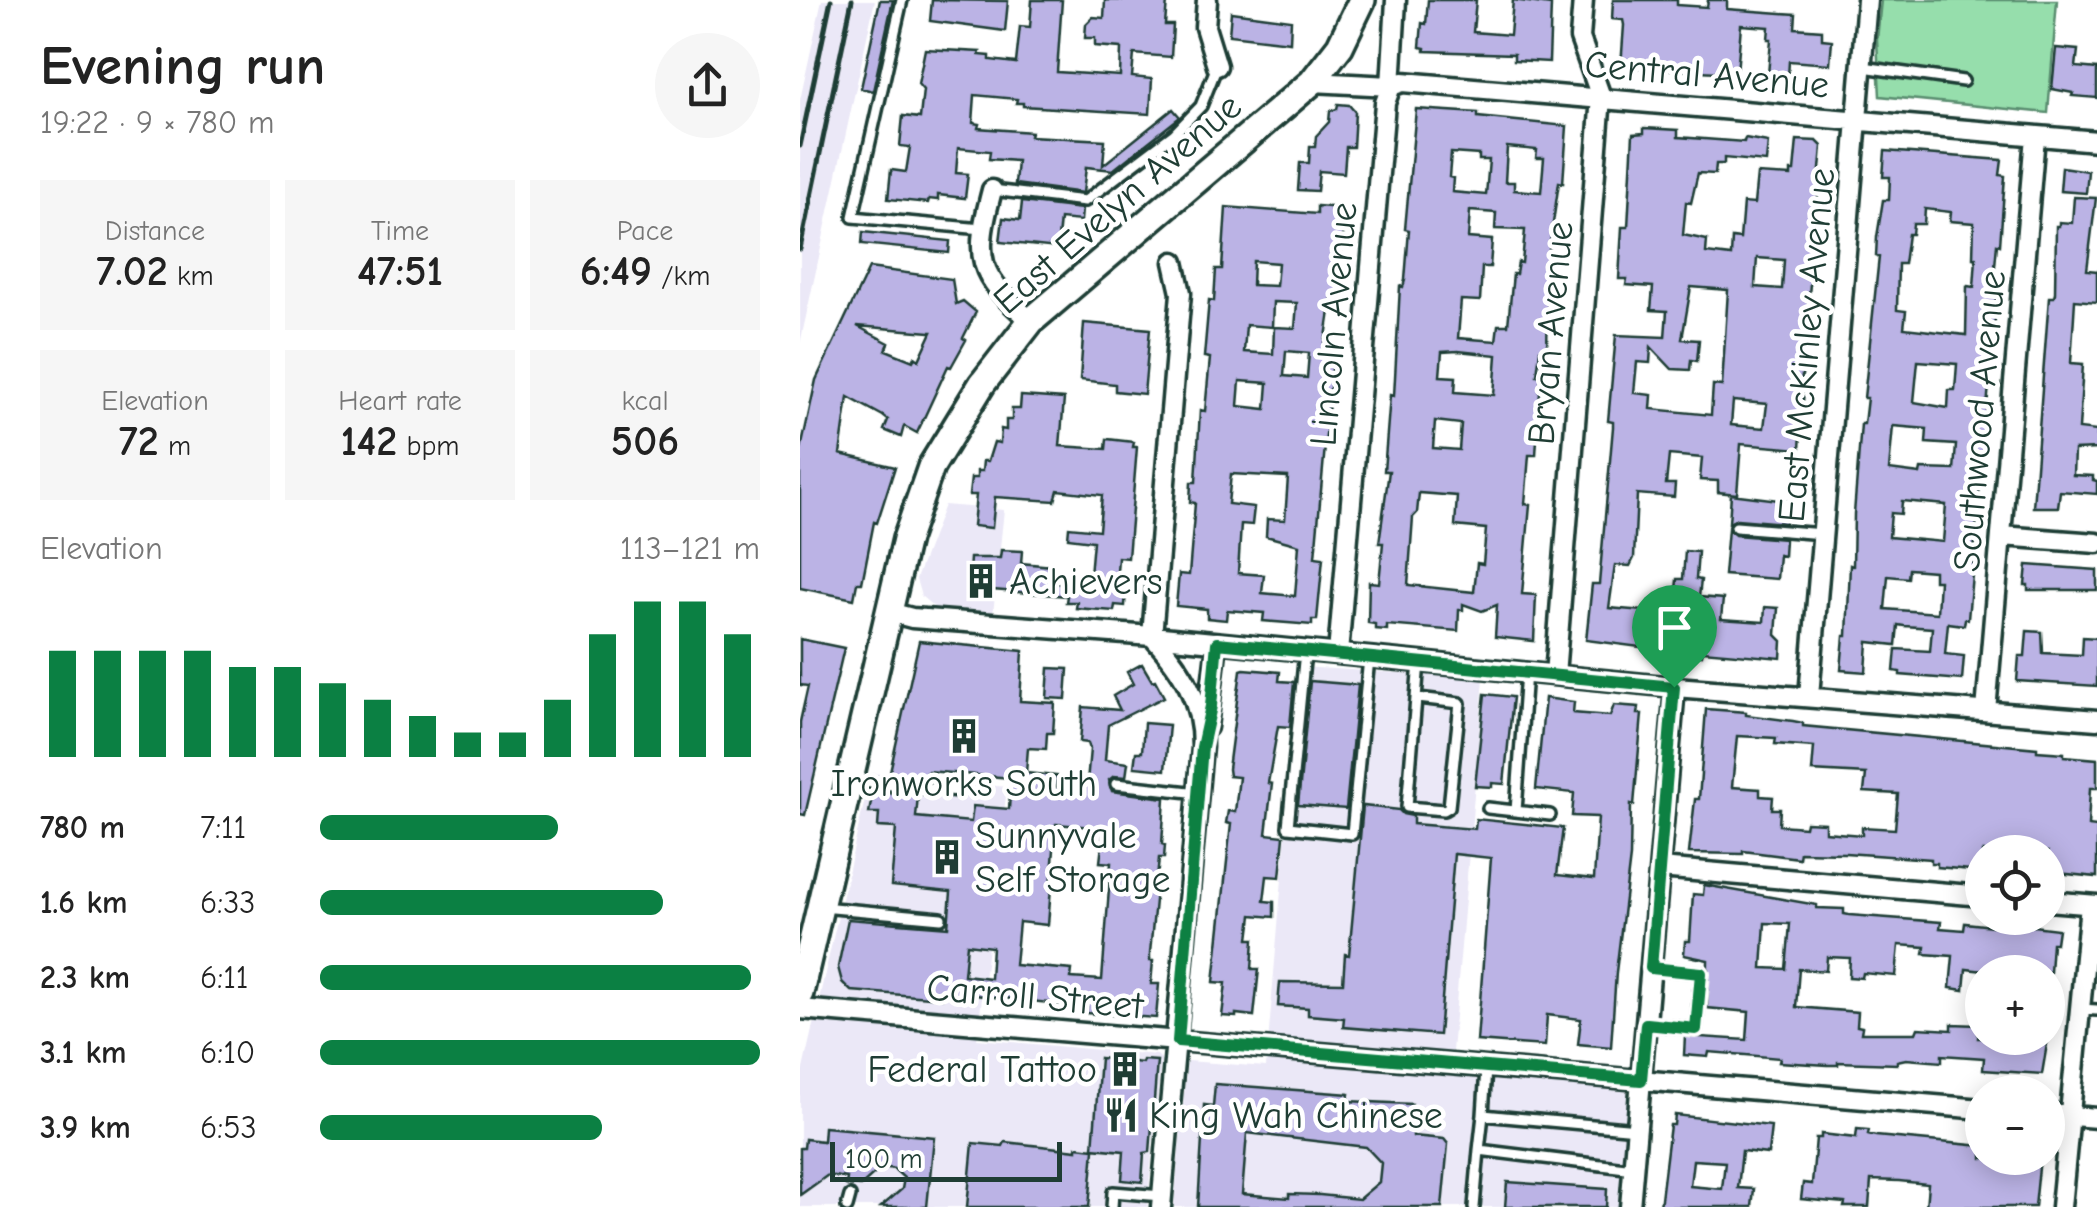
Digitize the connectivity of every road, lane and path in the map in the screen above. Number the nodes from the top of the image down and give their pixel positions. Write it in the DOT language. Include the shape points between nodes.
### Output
graph roads {
  1 [pos="902,0"];
  2 [pos="1207,0"];
  3 [pos="1362,0"];
  4 [pos="1396,0"];
  5 [pos="1583,0"];
  6 [pos="1867,0"];
  7 [pos="1217,66"];
  8 [pos="1863,68"];
  9 [pos="1962,81"];
  10 [pos="1312,82"];
  11 [pos="1392,86"];
  12 [pos="1602,97"];
  13 [pos="1857,119"];
  14 [pos="2035,136"];
  15 [pos="2097,141"];
  16 [pos="992,190"];
  17 [pos="982,230"];
  18 [pos="1174,262"];
  19 [pos="1031,321"];
  20 [pos="1736,527"];
  21 [pos="1823,534"];
  22 [pos="2002,536"];
  23 [pos="2097,543"];
  24 [pos="889,612"];
  25 [pos="1152,636"];
  26 [pos="1217,643"];
  27 [pos="1305,651"];
  28 [pos="1338,654"];
  29 [pos="1369,657"];
  30 [pos="1420,662"];
  31 [pos="1526,672"];
  32 [pos="1555,675"];
  33 [pos="1674,687"];
  34 [pos="1808,696"];
  35 [pos="1418,698"];
  36 [pos="1986,711"];
  37 [pos="2097,720"];
  38 [pos="1202,747"];
  39 [pos="848,781"];
  40 [pos="1116,784"];
  41 [pos="959,791"];
  42 [pos="1199,793"];
  43 [pos="1488,808"];
  44 [pos="1516,811"];
  45 [pos="1550,815"];
  46 [pos="1660,868"];
  47 [pos="1965,895"];
  48 [pos="2065,902"];
  49 [pos="2094,905"];
  50 [pos="819,907"];
  51 [pos="941,918"];
  52 [pos="1651,968"];
  53 [pos="800,993"];
  54 [pos="800,1009"];
  55 [pos="2088,1009"];
  56 [pos="1646,1024"];
  57 [pos="1178,1041"];
  58 [pos="1486,1067"];
  59 [pos="1641,1080"];
  60 [pos="1965,1108"];
  61 [pos="1482,1115"];
  62 [pos="2065,1116"];
  63 [pos="2070,1116"];
  64 [pos="2097,1118"];
  65 [pos="1637,1129"];
  66 [pos="1480,1150"];
  67 [pos="1634,1169"];
  68 [pos="1162,1201"];
  69 [pos="1112,1207"];
  70 [pos="1474,1207"];
  71 [pos="1630,1207"];
  72 [pos="2061,1207"];
  1 -- 17 [label="lane" via="853,217"];
  2 -- 7 [label="street" via="1204,26"];
  3 -- 10 [label="main road, East Evelyn Avenue" via="1340,46"];
  4 -- 11 [label="street, Lincoln Avenue"];
  5 -- 12 [label="street, Bryan Avenue" via="1580,38"];
  6 -- 8 [label="street, East McKinley Avenue"];
  7 -- 16 [label="lane" via="1201,106 1085,201"];
  8 -- 9 [label="lane"];
  8 -- 13 [label="street, East McKinley Avenue"];
  10 -- 11 [label="street, Central Avenue"];
  10 -- 19 [label="main road, East Evelyn Avenue"];
  11 -- 12 [label="street, Central Avenue"];
  11 -- 28 [label="street, Lincoln Avenue" via="1384,103"];
  12 -- 13 [label="street, Central Avenue"];
  12 -- 32 [label="street, Bryan Avenue"];
  13 -- 14 [label="street, Central Avenue"];
  13 -- 21 [label="street, East McKinley Avenue"];
  14 -- 15 [label="street, Central Avenue"];
  14 -- 22 [label="street, Southwood Avenue"];
  16 -- 17 [label="street"];
  17 -- 19 [label="street" via="981,264 1004,298"];
  18 -- 25 [label="street" via="1181,293"];
  19 -- 24 [label="main road, East Evelyn Avenue" via="931,467"];
  20 -- 21 [label="lane"];
  21 -- 34 [label="street, East McKinley Avenue"];
  22 -- 23 [label="street"];
  22 -- 36 [label="street, Southwood Avenue"];
  24 -- 25 [label="street"];
  24 -- 39 [label="main road, East Evelyn Avenue"];
  25 -- 26 [label="street"];
  25 -- 38 [label="street" via="1190,685"];
  26 -- 27 [label="street"];
  26 -- 38 [label="street"];
  27 -- 28 [label="street"];
  27 -- 29 [label="lane" via="1288,828 1352,834"];
  28 -- 29 [label="street"];
  29 -- 30 [label="street"];
  30 -- 31 [label="street"];
  30 -- 35 [label="lane"];
  31 -- 32 [label="street"];
  31 -- 44 [label="lane"];
  32 -- 33 [label="street"];
  33 -- 34 [label="street"];
  33 -- 46 [label="street"];
  34 -- 36 [label="street"];
  35 -- 35 [label="lane" via="1460,702 1450,807 1444,810 1407,807"];
  36 -- 37 [label="street"];
  38 -- 42 [label="street"];
  39 -- 41 [label="lane"];
  39 -- 50 [label="main road, East Evelyn Avenue"];
  40 -- 42 [label="lane"];
  42 -- 57 [label="street"];
  43 -- 44 [label="lane"];
  44 -- 45 [label="lane"];
  46 -- 47 [label="street"];
  46 -- 52 [label="street"];
  48 -- 49 [label="street"];
  49 -- 55 [label="street"];
  50 -- 51 [label="lane"];
  50 -- 53 [label="main road, East Evelyn Avenue"];
  52 -- 56 [label="street"];
  52 -- 56 [label="lane" via="1701,973 1696,1029"];
  54 -- 57 [label="street, Carroll Street"];
  55 -- 63 [label="street"];
  56 -- 59 [label="street"];
  57 -- 58 [label="street, Carroll Street"];
  57 -- 68 [label="street"];
  58 -- 59 [label="street, Carroll Street"];
  58 -- 61 [label="lane"];
  59 -- 60 [label="street, Carroll Street"];
  59 -- 65 [label="street"];
  61 -- 65 [label="lane"];
  61 -- 66 [label="lane"];
  62 -- 63 [label="street"];
  63 -- 64 [label="street"];
  63 -- 72 [label="street"];
  65 -- 67 [label="street"];
  66 -- 67 [label="lane"];
  66 -- 70 [label="lane"];
  67 -- 71 [label="street"];
  68 -- 69 [label="lane" via="1113,1192"];
}
